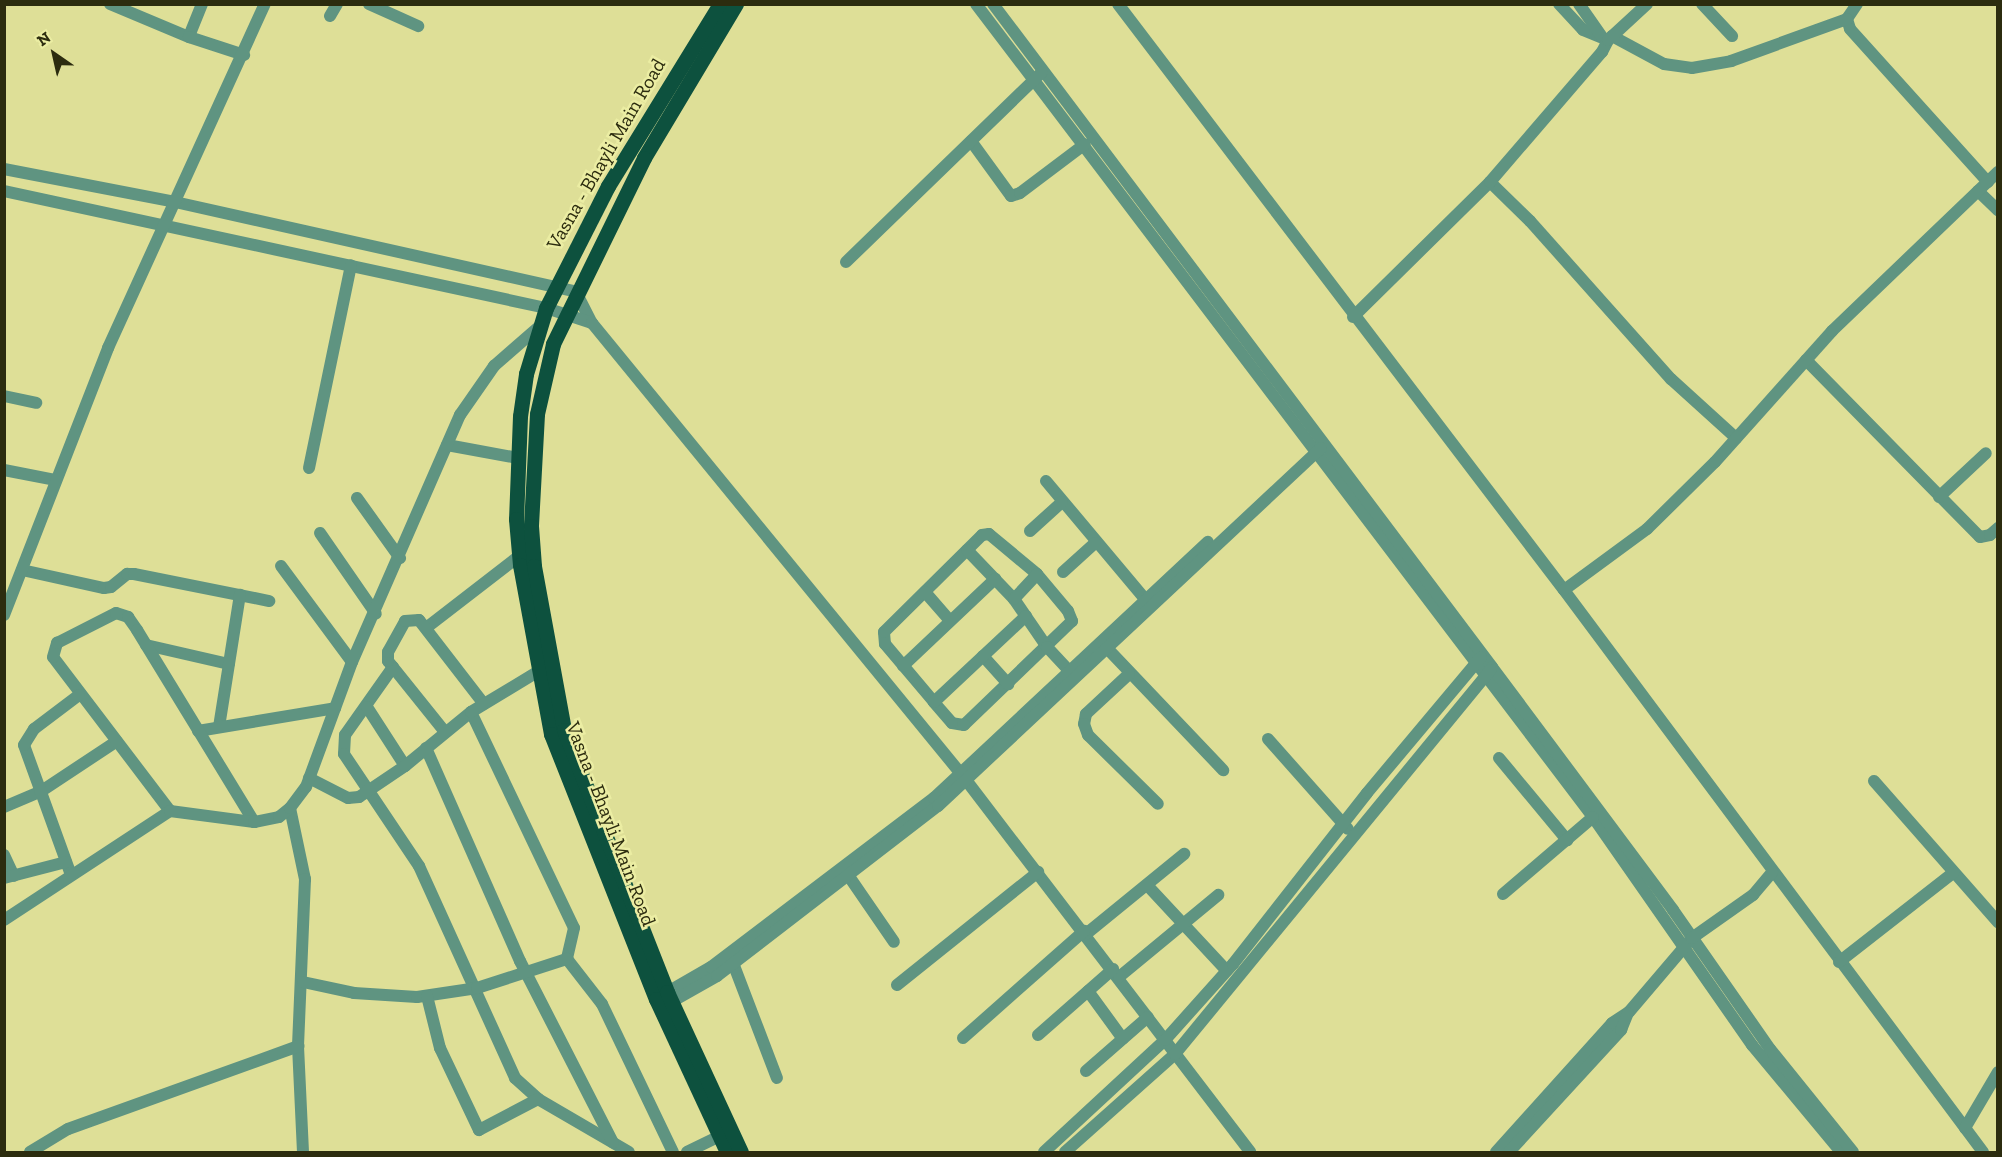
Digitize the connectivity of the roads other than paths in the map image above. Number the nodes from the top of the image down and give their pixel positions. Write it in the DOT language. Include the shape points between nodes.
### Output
graph roads {
  1 [pos="110,4"];
  2 [pos="202,4"];
  3 [pos="265,4"];
  4 [pos="337,4"];
  5 [pos="369,4"];
  6 [pos="720,4"];
  7 [pos="736,4"];
  8 [pos="976,4"];
  9 [pos="993,4"];
  10 [pos="1118,4"];
  11 [pos="1559,4"];
  12 [pos="1578,4"];
  13 [pos="1647,4"];
  14 [pos="1702,4"];
  15 [pos="1857,4"];
  16 [pos="330,16"];
  17 [pos="1847,19"];
  18 [pos="418,26"];
  19 [pos="1732,36"];
  20 [pos="189,37"];
  21 [pos="1608,38"];
  22 [pos="244,55"];
  23 [pos="1040,74"];
  24 [pos="971,141"];
  25 [pos="1085,144"];
  26 [pos="4,169"];
  27 [pos="1998,172"];
  28 [pos="1490,182"];
  29 [pos="1988,182"];
  30 [pos="4,191"];
  31 [pos="1978,192"];
  32 [pos="175,202"];
  33 [pos="1998,210"];
  34 [pos="162,225"];
  35 [pos="846,262"];
  36 [pos="351,265"];
  37 [pos="557,288"];
  38 [pos="576,292"];
  39 [pos="546,308"];
  40 [pos="567,313"];
  41 [pos="1353,317"];
  42 [pos="592,323"];
  43 [pos="541,325"];
  44 [pos="1806,360"];
  45 [pos="4,396"];
  46 [pos="36,403"];
  47 [pos="1736,438"];
  48 [pos="447,445"];
  49 [pos="1318,445"];
  50 [pos="1986,453"];
  51 [pos="518,458"];
  52 [pos="309,468"];
  53 [pos="4,470"];
  54 [pos="56,480"];
  55 [pos="1046,481"];
  56 [pos="1939,497"];
  57 [pos="357,498"];
  58 [pos="1062,502"];
  59 [pos="1998,528"];
  60 [pos="1030,531"];
  61 [pos="320,533"];
  62 [pos="1095,543"];
  63 [pos="967,550"];
  64 [pos="519,556"];
  65 [pos="400,558"];
  66 [pos="281,566"];
  67 [pos="22,570"];
  68 [pos="1063,572"];
  69 [pos="1037,574"];
  70 [pos="995,579"];
  71 [pos="1564,590"];
  72 [pos="925,592"];
  73 [pos="240,596"];
  74 [pos="1014,599"];
  75 [pos="269,601"];
  76 [pos="1149,603"];
  77 [pos="376,614"];
  78 [pos="4,615"];
  79 [pos="1026,616"];
  80 [pos="950,621"];
  81 [pos="426,628"];
  82 [pos="146,645"];
  83 [pos="1104,645"];
  84 [pos="1047,647"];
  85 [pos="983,656"];
  86 [pos="1480,659"];
  87 [pos="352,663"];
  88 [pos="229,664"];
  89 [pos="903,666"];
  90 [pos="393,667"];
  91 [pos="539,671"];
  92 [pos="1489,671"];
  93 [pos="1072,674"];
  94 [pos="1129,674"];
  95 [pos="1008,684"];
  96 [pos="79,694"];
  97 [pos="934,702"];
  98 [pos="484,704"];
  99 [pos="367,707"];
  100 [pos="335,708"];
  101 [pos="471,712"];
  102 [pos="219,727"];
  103 [pos="198,731"];
  104 [pos="445,732"];
  105 [pos="1268,739"];
  106 [pos="117,741"];
  107 [pos="426,748"];
  108 [pos="1499,758"];
  109 [pos="405,766"];
  110 [pos="1223,770"];
  111 [pos="963,776"];
  112 [pos="309,778"];
  113 [pos="1874,781"];
  114 [pos="368,791"];
  115 [pos="40,792"];
  116 [pos="1158,804"];
  117 [pos="4,807"];
  118 [pos="290,808"];
  119 [pos="170,811"];
  120 [pos="1593,817"];
  121 [pos="254,822"];
  122 [pos="1343,823"];
  123 [pos="1353,834"];
  124 [pos="1567,840"];
  125 [pos="1184,854"];
  126 [pos="4,855"];
  127 [pos="66,862"];
  128 [pos="1038,872"];
  129 [pos="1772,872"];
  130 [pos="1953,873"];
  131 [pos="71,875"];
  132 [pos="848,875"];
  133 [pos="9,877"];
  134 [pos="1147,885"];
  135 [pos="1503,894"];
  136 [pos="1218,895"];
  137 [pos="4,920"];
  138 [pos="1998,922"];
  139 [pos="1183,924"];
  140 [pos="1085,933"];
  141 [pos="894,942"];
  142 [pos="1688,943"];
  143 [pos="567,959"];
  144 [pos="1839,962"];
  145 [pos="733,963"];
  146 [pos="1227,971"];
  147 [pos="1116,973"];
  148 [pos="527,974"];
  149 [pos="303,982"];
  150 [pos="897,985"];
  151 [pos="477,988"];
  152 [pos="1088,991"];
  153 [pos="427,996"];
  154 [pos="663,1000"];
  155 [pos="1629,1012"];
  156 [pos="1148,1017"];
  157 [pos="1038,1035"];
  158 [pos="963,1038"];
  159 [pos="1123,1039"];
  160 [pos="1165,1040"];
  161 [pos="298,1046"];
  162 [pos="1175,1054"];
  163 [pos="1086,1071"];
  164 [pos="1998,1072"];
  165 [pos="777,1078"];
  166 [pos="538,1099"];
  167 [pos="1965,1128"];
  168 [pos="724,1134"];
  169 [pos="613,1143"];
  170 [pos="30,1152"];
  171 [pos="303,1152"];
  172 [pos="629,1152"];
  173 [pos="673,1152"];
  174 [pos="690,1152"];
  175 [pos="727,1152"];
  176 [pos="741,1152"];
  177 [pos="1044,1152"];
  178 [pos="1065,1152"];
  179 [pos="1250,1152"];
  180 [pos="1496,1152"];
  181 [pos="1509,1152"];
  182 [pos="1841,1152"];
  183 [pos="1853,1152"];
  184 [pos="1983,1152"];
  1 -- 20 [label="street"];
  2 -- 20 [label="street"];
  3 -- 22 [label="street"];
  4 -- 16 [label="street"];
  5 -- 18 [label="street"];
  6 -- 37 [label="main road, Vasna - Bhayli Main Road" via="608,186"];
  7 -- 38 [label="main road, Vasna - Bhayli Main Road" via="644,158"];
  8 -- 23 [label="street"];
  9 -- 23 [label="street"];
  10 -- 41 [label="street"];
  11 -- 21 [label="street" via="1583,30"];
  12 -- 21 [label="street"];
  13 -- 21 [label="street"];
  14 -- 19 [label="street"];
  15 -- 17 [label="street"];
  17 -- 21 [label="street" via="1731,61 1692,68 1664,64"];
  17 -- 29 [label="street" via="1850,29"];
  20 -- 22 [label="street"];
  21 -- 28 [label="street" via="1602,52"];
  22 -- 32 [label="street"];
  23 -- 24 [label="street"];
  23 -- 25 [label="street"];
  23 -- 49 [label="street"];
  24 -- 25 [label="street" via="1011,196"];
  24 -- 35 [label="street"];
  25 -- 49 [label="street"];
  26 -- 32 [label="street"];
  27 -- 29 [label="street"];
  28 -- 41 [label="street"];
  28 -- 47 [label="street" via="1671,379"];
  29 -- 31 [label="street"];
  30 -- 34 [label="street"];
  31 -- 33 [label="street"];
  31 -- 44 [label="street" via="1903,261"];
  32 -- 34 [label="street"];
  32 -- 37 [label="street"];
  34 -- 36 [label="street"];
  34 -- 54 [label="street" via="87,396"];
  36 -- 39 [label="street"];
  36 -- 52 [label="street"];
  37 -- 38 [label="street"];
  37 -- 39 [label="main road, Vasna - Bhayli Main Road"];
  38 -- 40 [label="main road, Vasna - Bhayli Main Road"];
  38 -- 42 [label="street"];
  39 -- 40 [label="street"];
  39 -- 43 [label="main road, Vasna - Bhayli Main Road"];
  40 -- 42 [label="street"];
  40 -- 154 [label="main road, Vasna - Bhayli Main Road" via="541,385 537,414 531,478 534,566 564,730"];
  41 -- 71 [label="street"];
  42 -- 111 [label="street"];
  43 -- 48 [label="street" via="494,366 460,415"];
  43 -- 51 [label="main road, Vasna - Bhayli Main Road" via="526,374"];
  44 -- 47 [label="street"];
  44 -- 56 [label="street"];
  45 -- 46 [label="street"];
  47 -- 71 [label="street" via="1647,529"];
  48 -- 51 [label="street"];
  48 -- 65 [label="street"];
  49 -- 76 [label="street"];
  49 -- 86 [label="street"];
  50 -- 56 [label="street"];
  51 -- 64 [label="main road, Vasna - Bhayli Main Road"];
  53 -- 54 [label="street"];
  54 -- 67 [label="street"];
  55 -- 58 [label="street"];
  56 -- 59 [label="street" via="1980,537"];
  57 -- 65 [label="street"];
  58 -- 60 [label="street"];
  58 -- 62 [label="street"];
  61 -- 77 [label="street"];
  62 -- 68 [label="street"];
  62 -- 76 [label="street"];
  63 -- 69 [label="street" via="989,534"];
  63 -- 70 [label="street"];
  63 -- 72 [label="street"];
  64 -- 81 [label="street"];
  64 -- 91 [label="main road, Vasna - Bhayli Main Road"];
  65 -- 77 [label="street"];
  66 -- 87 [label="street"];
  67 -- 73 [label="street" via="104,588 134,574"];
  67 -- 78 [label="street"];
  69 -- 74 [label="street"];
  69 -- 84 [label="street" via="1072,618"];
  70 -- 74 [label="street"];
  70 -- 80 [label="street"];
  71 -- 129 [label="street"];
  72 -- 80 [label="street"];
  72 -- 89 [label="street" via="884,632 885,644"];
  73 -- 75 [label="street"];
  73 -- 88 [label="street"];
  74 -- 79 [label="street"];
  76 -- 83 [label="street"];
  77 -- 87 [label="street"];
  79 -- 84 [label="street"];
  79 -- 85 [label="street"];
  80 -- 89 [label="street"];
  81 -- 90 [label="street" via="414,618 405,621 388,652"];
  81 -- 98 [label="street"];
  82 -- 88 [label="street"];
  82 -- 96 [label="street" via="123,612 57,643 53,657"];
  82 -- 103 [label="street"];
  83 -- 93 [label="street"];
  83 -- 94 [label="street"];
  84 -- 93 [label="street"];
  84 -- 95 [label="street"];
  85 -- 95 [label="street"];
  85 -- 97 [label="street"];
  86 -- 92 [label="street"];
  86 -- 122 [label="street"];
  87 -- 100 [label="street"];
  88 -- 102 [label="street"];
  89 -- 97 [label="street"];
  90 -- 99 [label="street"];
  90 -- 104 [label="street"];
  91 -- 98 [label="street"];
  91 -- 154 [label="main road, Vasna - Bhayli Main Road" via="551,734"];
  92 -- 120 [label="street"];
  92 -- 123 [label="street"];
  92 -- 142 [label="street"];
  93 -- 111 [label="street"];
  94 -- 110 [label="street"];
  94 -- 116 [label="street" via="1086,714 1084,724 1088,735"];
  95 -- 97 [label="street" via="964,725 952,723"];
  96 -- 106 [label="street"];
  96 -- 115 [label="street" via="27,737 24,745"];
  98 -- 101 [label="street"];
  99 -- 109 [label="street"];
  99 -- 114 [label="street" via="343,744 344,754"];
  100 -- 102 [label="street"];
  100 -- 112 [label="street"];
  101 -- 104 [label="street"];
  101 -- 143 [label="street" via="574,928"];
  102 -- 103 [label="street"];
  103 -- 121 [label="street"];
  104 -- 107 [label="street"];
  105 -- 122 [label="street"];
  106 -- 115 [label="street"];
  106 -- 119 [label="street"];
  107 -- 109 [label="street"];
  107 -- 148 [label="street"];
  108 -- 124 [label="street"];
  109 -- 114 [label="street"];
  111 -- 128 [label="street"];
  111 -- 132 [label="street" via="938,806"];
  111 -- 154 [label="street"];
  112 -- 114 [label="street" via="348,798"];
  112 -- 118 [label="street"];
  113 -- 130 [label="street"];
  114 -- 151 [label="street" via="419,866"];
  115 -- 117 [label="street"];
  115 -- 127 [label="street"];
  118 -- 121 [label="street" via="279,817"];
  118 -- 149 [label="street" via="305,879"];
  119 -- 121 [label="street"];
  119 -- 131 [label="street"];
  120 -- 124 [label="street"];
  120 -- 142 [label="street"];
  122 -- 123 [label="street"];
  122 -- 146 [label="street"];
  123 -- 162 [label="street"];
  124 -- 135 [label="street"];
  125 -- 134 [label="street"];
  126 -- 133 [label="street"];
  127 -- 131 [label="street"];
  127 -- 133 [label="street"];
  128 -- 140 [label="street"];
  128 -- 150 [label="street"];
  129 -- 142 [label="street" via="1753,895"];
  129 -- 144 [label="street"];
  130 -- 138 [label="street"];
  130 -- 144 [label="street"];
  131 -- 137 [label="street"];
  132 -- 141 [label="street"];
  132 -- 145 [label="street"];
  134 -- 139 [label="street"];
  134 -- 140 [label="street"];
  136 -- 139 [label="street"];
  139 -- 146 [label="street"];
  139 -- 147 [label="street"];
  140 -- 147 [label="street"];
  140 -- 158 [label="street"];
  142 -- 155 [label="street"];
  142 -- 182 [label="street" via="1752,1045"];
  142 -- 183 [label="street"];
  143 -- 148 [label="street"];
  143 -- 173 [label="street" via="602,1004"];
  144 -- 167 [label="street"];
  145 -- 154 [label="street"];
  145 -- 165 [label="street"];
  146 -- 160 [label="street"];
  147 -- 152 [label="street"];
  147 -- 156 [label="street"];
  148 -- 151 [label="street"];
  148 -- 169 [label="street"];
  149 -- 153 [label="street" via="354,993"];
  149 -- 161 [label="street"];
  151 -- 153 [label="street"];
  151 -- 166 [label="street" via="509,1066 522,1087"];
  152 -- 157 [label="street"];
  152 -- 159 [label="street"];
  153 -- 166 [label="street" via="440,1048 479,1130"];
  154 -- 168 [label="main road, Vasna - Bhayli Main Road"];
  155 -- 180 [label="street" via="1612,1023"];
  155 -- 181 [label="street" via="1621,1030"];
  156 -- 159 [label="street"];
  156 -- 160 [label="street"];
  159 -- 163 [label="street"];
  160 -- 162 [label="street"];
  160 -- 177 [label="street"];
  161 -- 170 [label="street" via="68,1129"];
  161 -- 171 [label="street"];
  162 -- 178 [label="street"];
  162 -- 179 [label="street"];
  164 -- 167 [label="street"];
  166 -- 169 [label="street"];
  167 -- 184 [label="street"];
  168 -- 174 [label="street"];
  168 -- 175 [label="main road, Vasna - Bhayli Main Road"];
  168 -- 176 [label="main road, Vasna - Bhayli Main Road"];
  169 -- 172 [label="street"];
}
